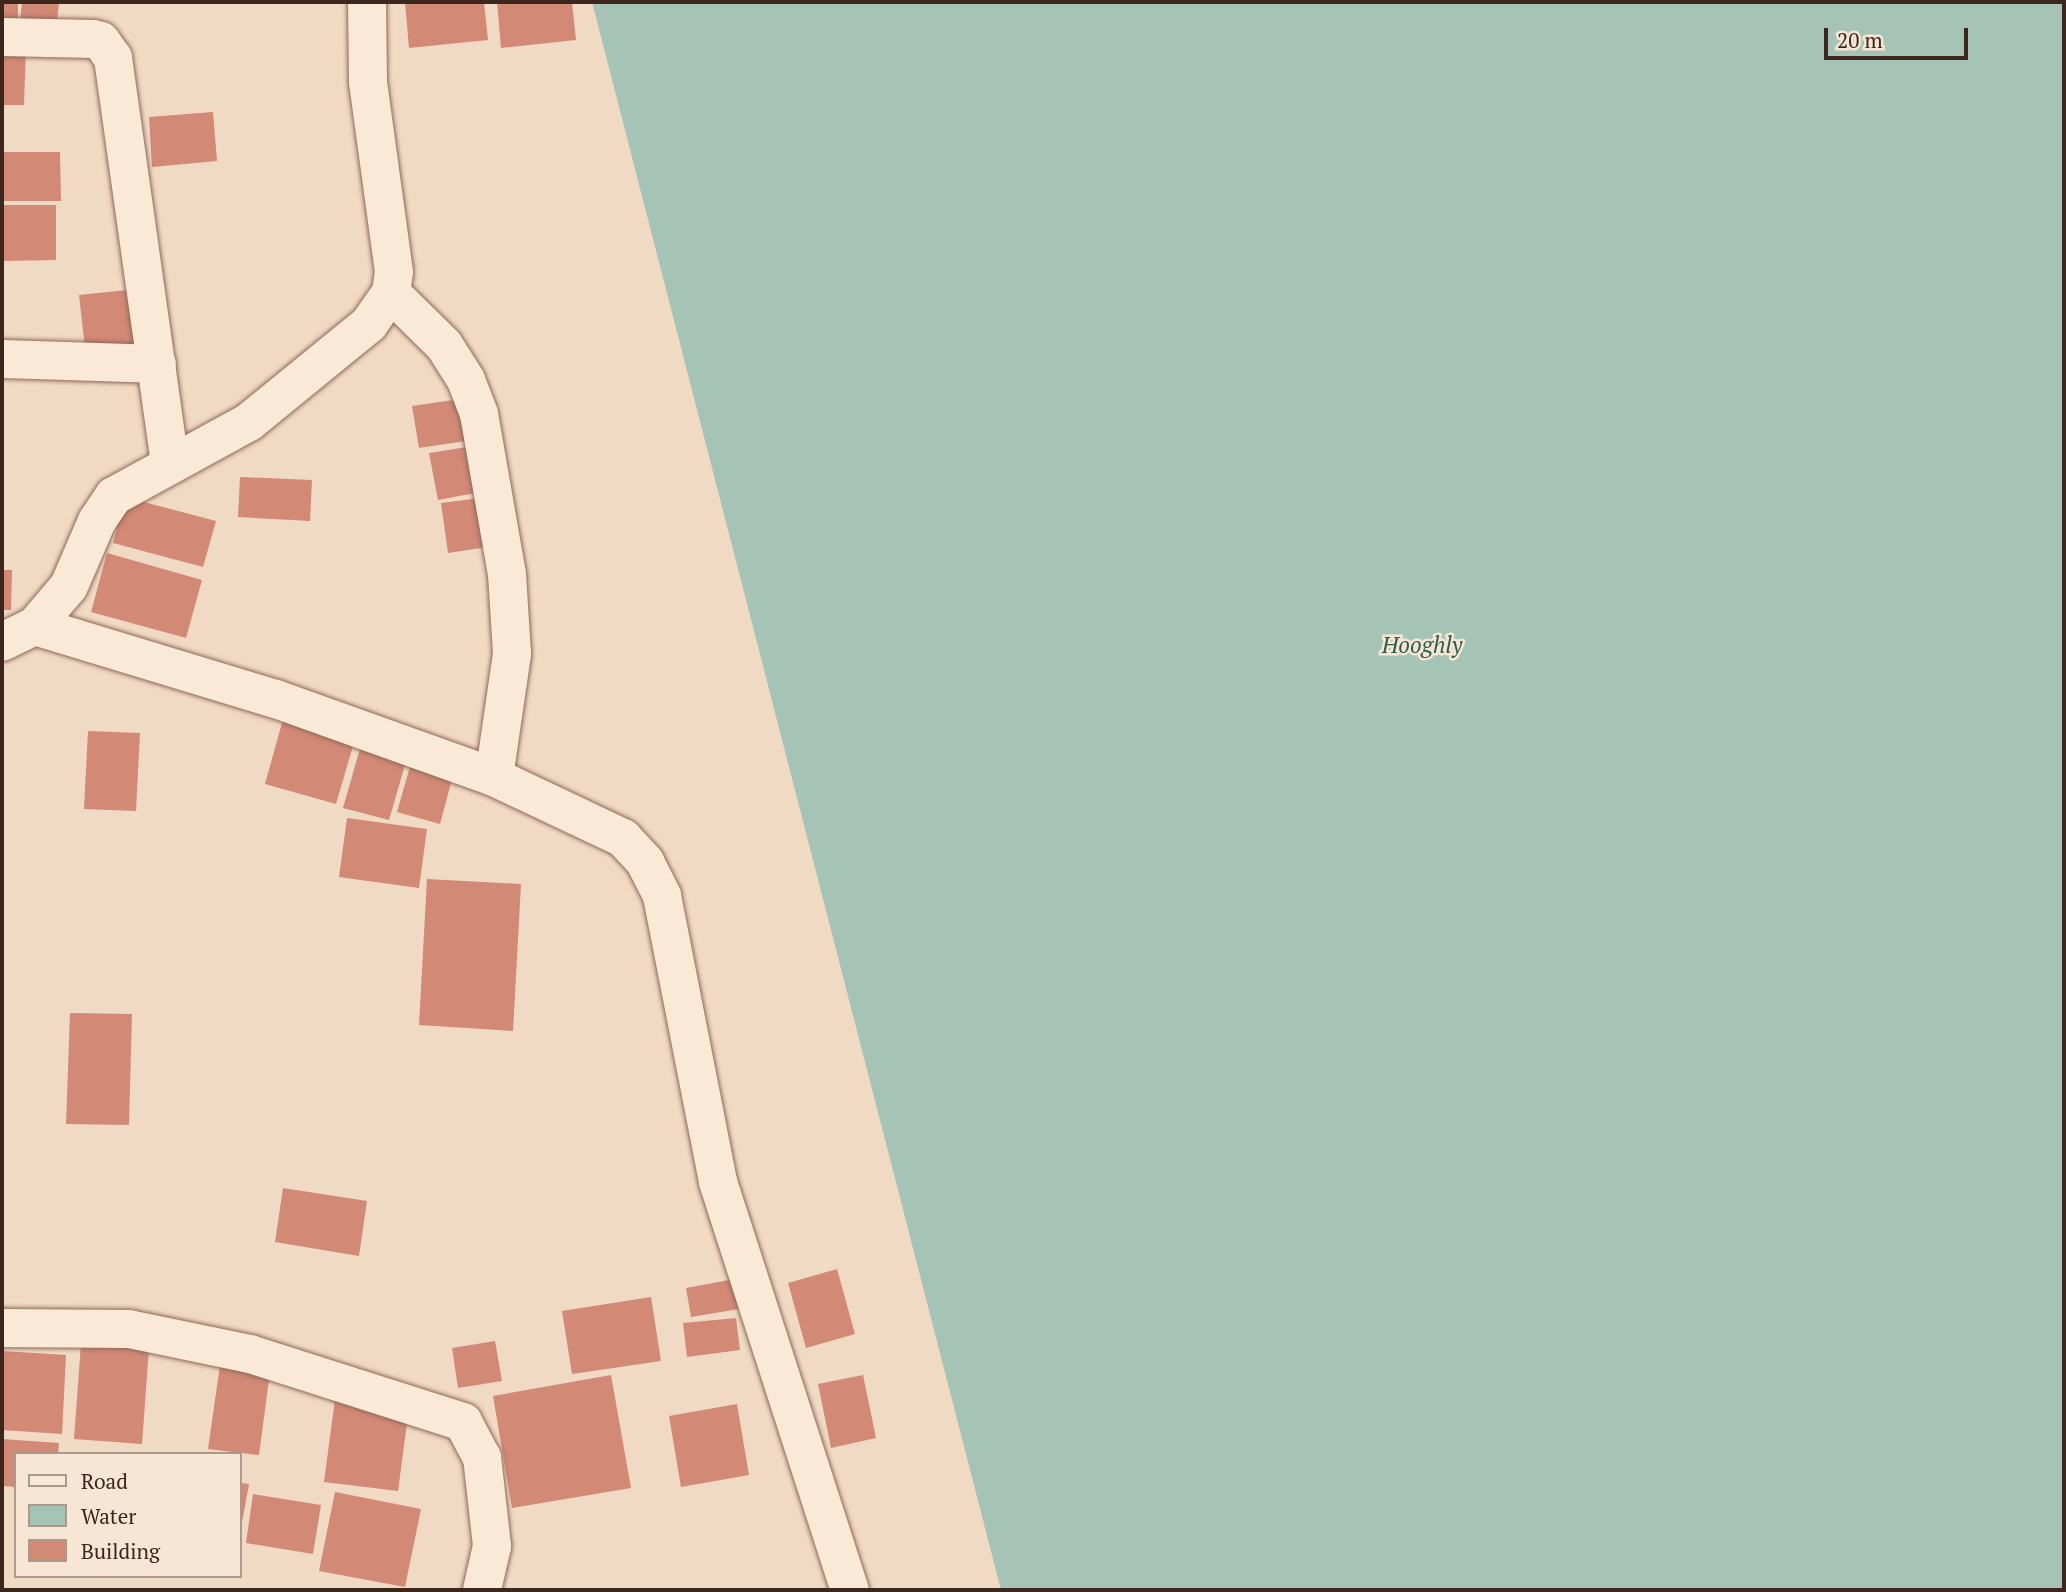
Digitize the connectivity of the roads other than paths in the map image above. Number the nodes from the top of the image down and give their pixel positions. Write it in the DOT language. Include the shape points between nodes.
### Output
graph roads {
  1 [pos="367,2"];
  2 [pos="2,37"];
  3 [pos="391,293"];
  4 [pos="2,359"];
  5 [pos="157,363"];
  6 [pos="170,463"];
  7 [pos="18,634"];
  8 [pos="494,777"];
  9 [pos="2,1328"];
  10 [pos="482,1590"];
  11 [pos="850,1590"];
  1 -- 3 [label="street" via="368,82 394,272"];
  2 -- 5 [label="street" via="93,39 101,41 113,58"];
  3 -- 6 [label="street" via="369,324 249,422"];
  3 -- 8 [label="street" via="444,345 466,380 479,414 507,574 512,641"];
  4 -- 5 [label="street"];
  5 -- 6 [label="street"];
  6 -- 7 [label="street" via="114,496 97,521 69,586"];
  7 -- 8 [label="street" via="276,699"];
  8 -- 11 [label="street" via="623,838 656,881 718,1182"];
  9 -- 10 [label="street" via="129,1329 250,1354 463,1422 484,1469 492,1546"];
}
